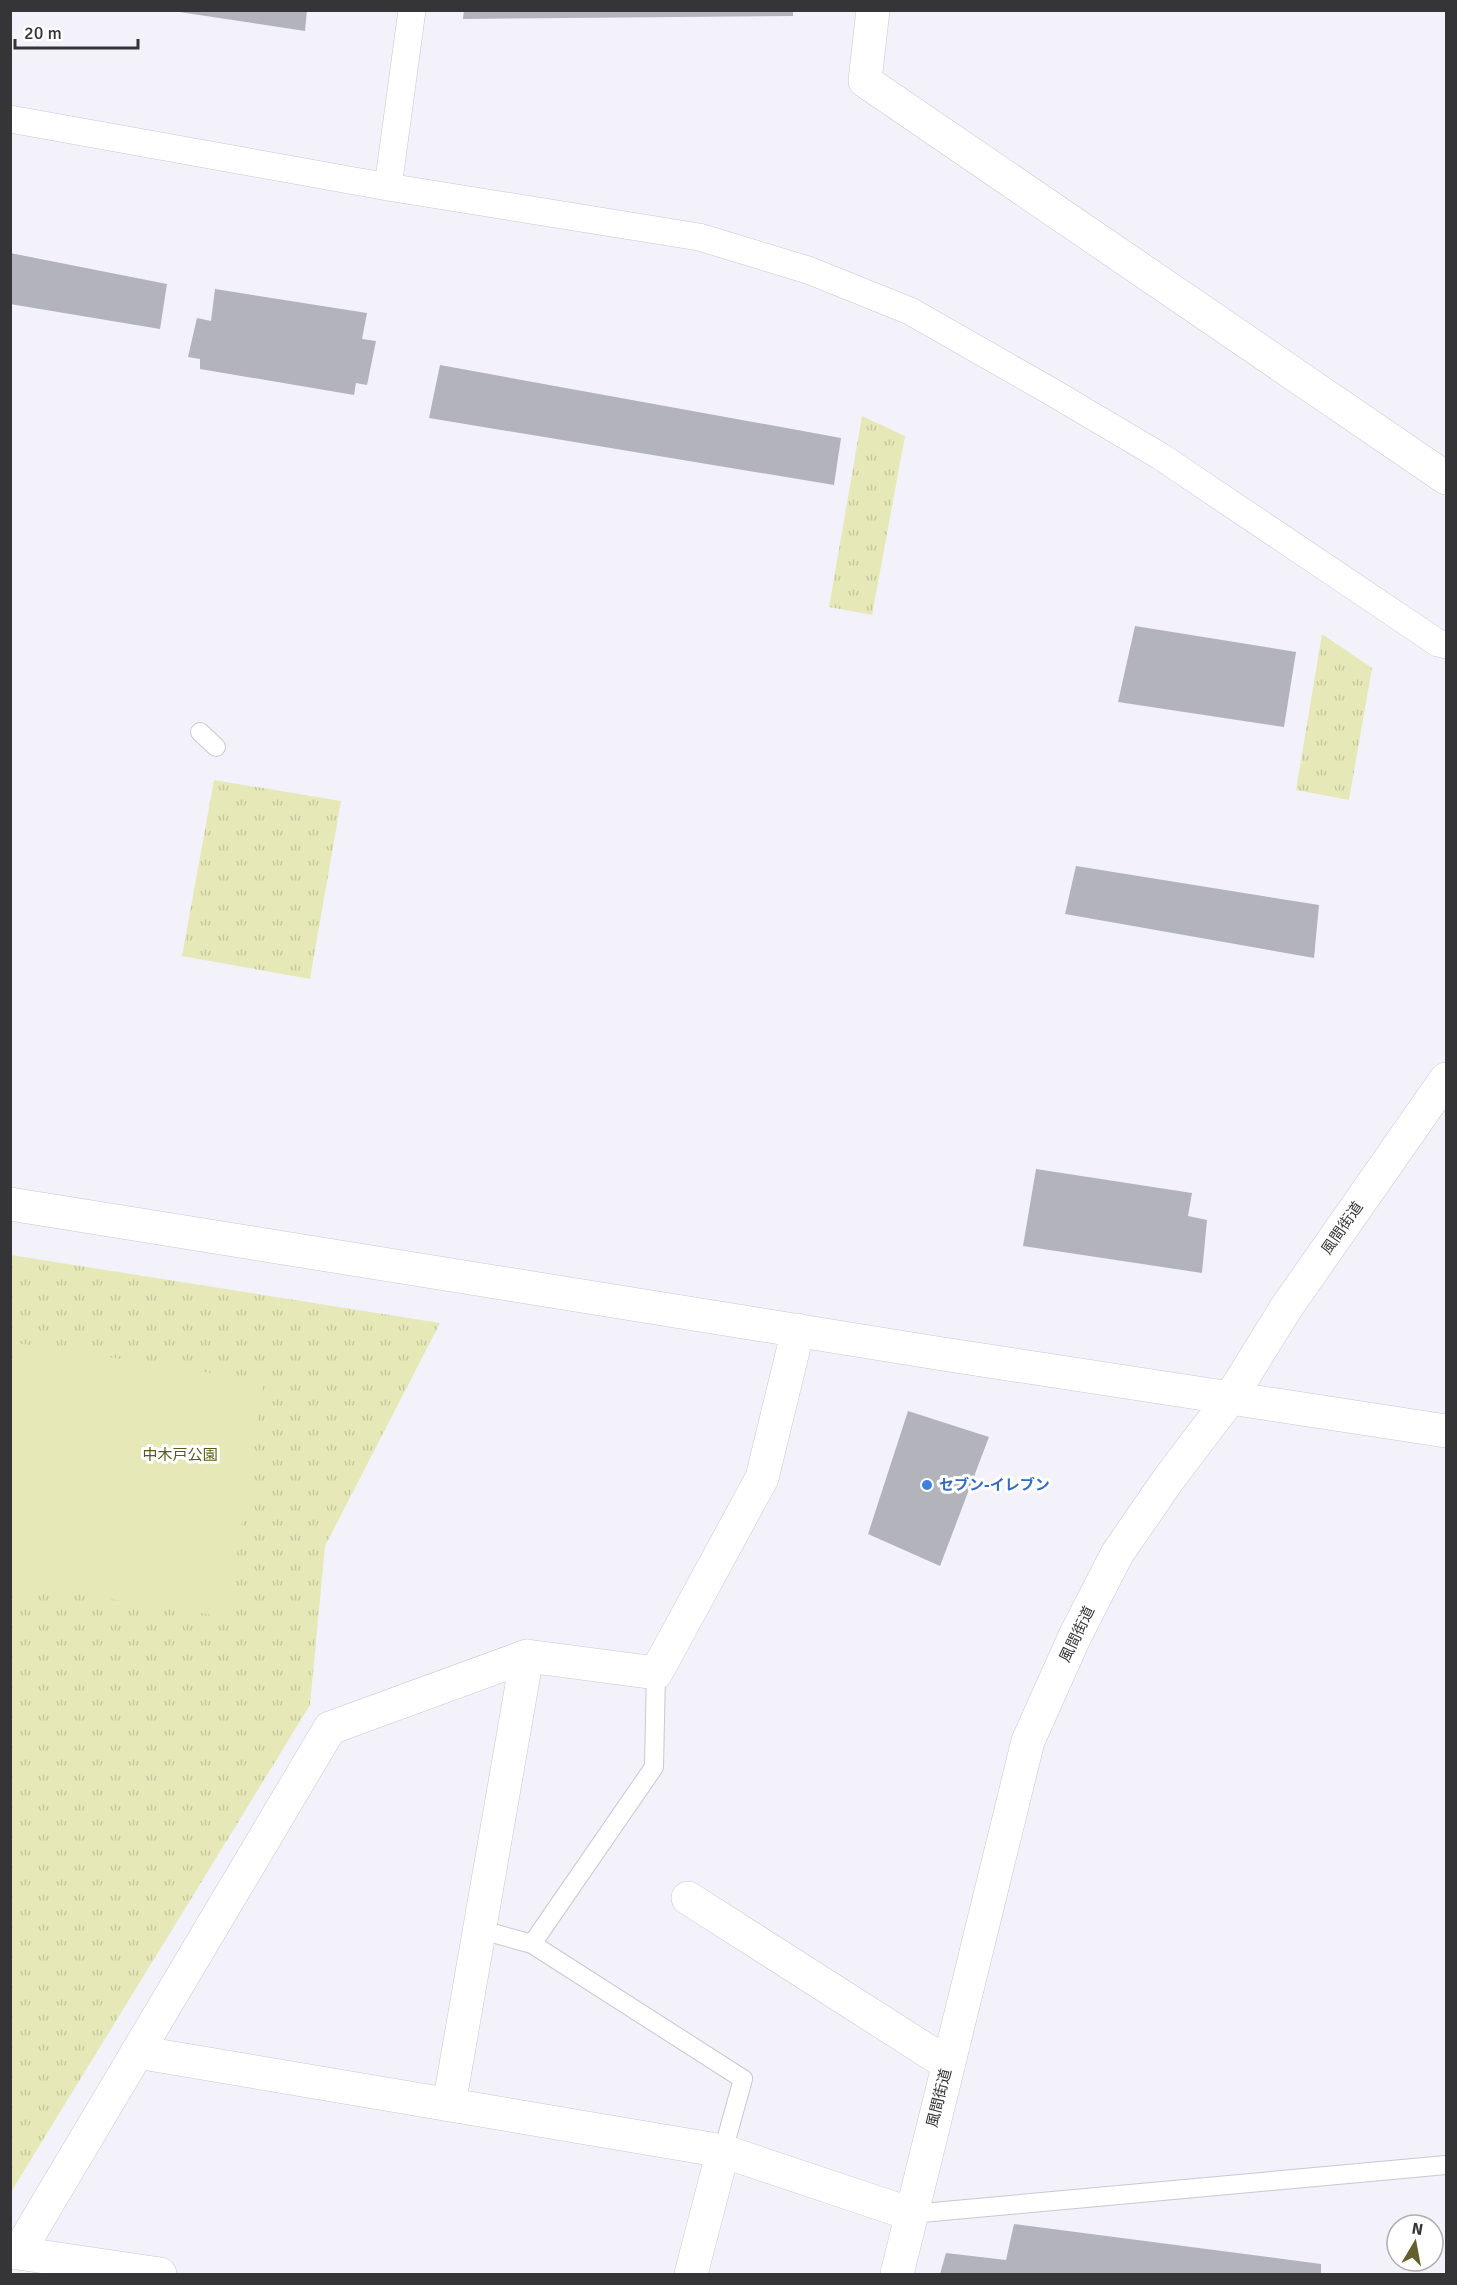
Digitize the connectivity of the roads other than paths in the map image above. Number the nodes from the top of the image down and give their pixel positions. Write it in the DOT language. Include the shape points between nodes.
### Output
graph roads {
  1 [pos="412,10"];
  2 [pos="873,10"];
  3 [pos="10,119"];
  4 [pos="388,187"];
  5 [pos="1446,478"];
  6 [pos="1446,645"];
  7 [pos="200,732"];
  8 [pos="216,747"];
  9 [pos="1446,1079"];
  10 [pos="10,1204"];
  11 [pos="798,1330"];
  12 [pos="1231,1397"];
  13 [pos="1446,1431"];
  14 [pos="527,1656"];
  15 [pos="656,1673"];
  16 [pos="687,1898"];
  17 [pos="478,1929"];
  18 [pos="532,1944"];
  19 [pos="137,2052"];
  20 [pos="948,2064"];
  21 [pos="449,2105"];
  22 [pos="723,2151"];
  23 [pos="1446,2165"];
  24 [pos="911,2214"];
  25 [pos="160,2274"];
  26 [pos="691,2274"];
  27 [pos="897,2274"];
  1 -- 4 [label="street"];
  2 -- 5 [label="street" via="865,81"];
  3 -- 4 [label="street"];
  4 -- 6 [label="street" via="699,237 808,270 910,311 1160,456"];
  7 -- 8 [label="lane"];
  9 -- 12 [label="street, 風間街道" via="1286,1308"];
  10 -- 11 [label="street"];
  11 -- 12 [label="street"];
  11 -- 15 [label="street" via="762,1478"];
  12 -- 13 [label="street"];
  12 -- 20 [label="street, 風間街道" via="1167,1480 1117,1554 1028,1742"];
  14 -- 15 [label="street"];
  14 -- 17 [label="street"];
  14 -- 19 [label="street" via="330,1728"];
  15 -- 18 [label="lane" via="654,1767"];
  16 -- 20 [label="street"];
  17 -- 18 [label="lane"];
  17 -- 21 [label="street"];
  18 -- 22 [label="lane" via="743,2079"];
  19 -- 21 [label="street"];
  19 -- 25 [label="street" via="18,2253"];
  20 -- 24 [label="street, 風間街道"];
  21 -- 22 [label="street"];
  22 -- 24 [label="street"];
  22 -- 26 [label="street"];
  23 -- 24 [label="lane"];
  24 -- 27 [label="street, 風間街道"];
}
